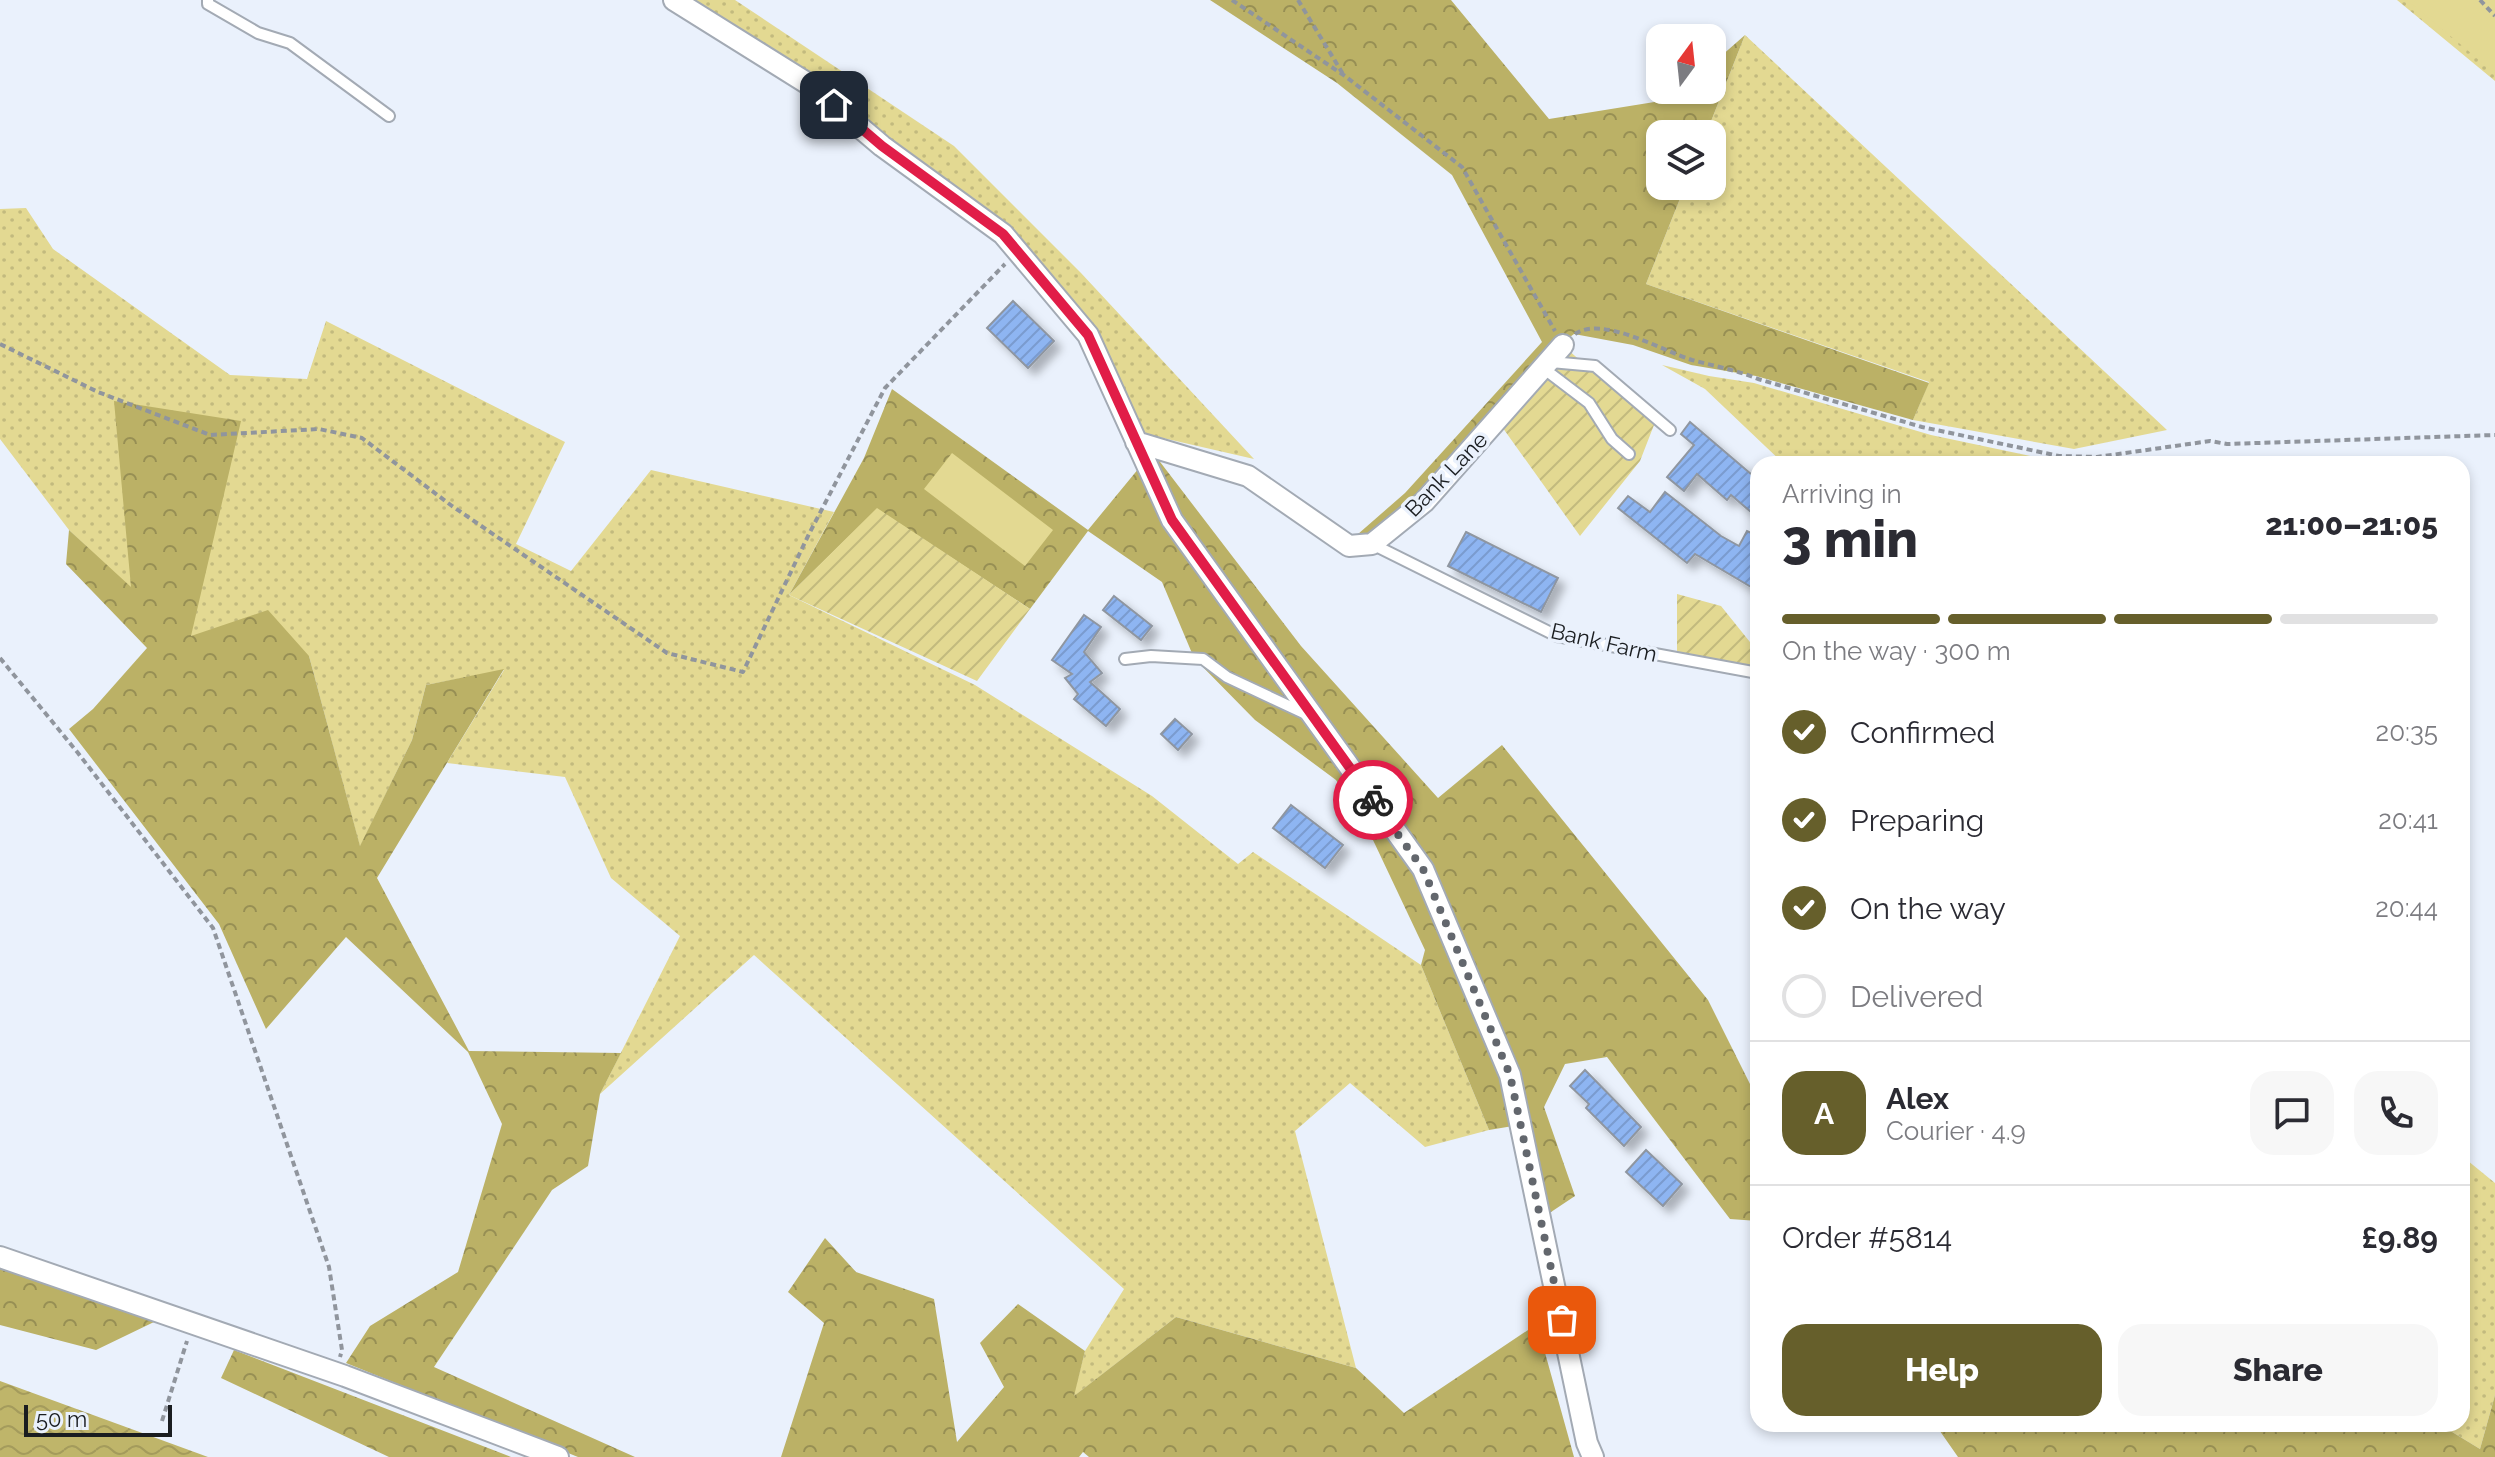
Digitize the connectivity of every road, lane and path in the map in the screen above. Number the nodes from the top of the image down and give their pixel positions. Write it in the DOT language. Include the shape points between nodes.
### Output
graph roads {
  1 [pos="208,0"];
  2 [pos="674,0"];
  3 [pos="1232,0"];
  4 [pos="1298,0"];
  5 [pos="2480,0"];
  6 [pos="2495,16"];
  7 [pos="1345,76"];
  8 [pos="389,116"];
  9 [pos="1019,252"];
  10 [pos="0,344"];
  11 [pos="1563,345"];
  12 [pos="1546,365"];
  13 [pos="1670,430"];
  14 [pos="2495,435"];
  15 [pos="1136,442"];
  16 [pos="1629,454"];
  17 [pos="2064,456"];
  18 [pos="2090,456"];
  19 [pos="1372,544"];
  20 [pos="0,658"];
  21 [pos="1125,659"];
  22 [pos="1750,672"];
  23 [pos="1314,718"];
  24 [pos="0,1257"];
  25 [pos="193,1324"];
  26 [pos="336,1373"];
  27 [pos="162,1421"];
  28 [pos="558,1457"];
  29 [pos="1593,1457"];
  1 -- 8 [label="lane" via="258,33 290,43"];
  2 -- 9 [label="street" via="810,85 882,146 1003,234"];
  3 -- 7 [label="path"];
  4 -- 7 [label="path"];
  5 -- 6 [label="path"];
  7 -- 11 [label="path" via="1462,167"];
  9 -- 10 [label="path" via="885,388 743,672 667,653 362,438 319,429 210,435 98,392"];
  9 -- 15 [label="street" via="1088,335"];
  11 -- 12 [label="street, Bank Lane"];
  11 -- 17 [label="path" via="1588,328 1611,330 1922,427"];
  12 -- 13 [label="lane" via="1595,366"];
  12 -- 16 [label="lane" via="1589,403 1612,439"];
  12 -- 19 [label="street, Bank Lane" via="1424,502"];
  14 -- 18 [label="path" via="2210,441"];
  15 -- 19 [label="street" via="1248,476 1349,546"];
  15 -- 23 [label="street" via="1172,520"];
  19 -- 22 [label="lane, Bank Farm" via="1557,636"];
  20 -- 26 [label="path" via="213,928 329,1267 342,1350"];
  21 -- 23 [label="lane" via="1203,659 1227,677"];
  23 -- 29 [label="street" via="1423,869 1510,1075"];
  24 -- 25 [label="street"];
  25 -- 26 [label="street"];
  25 -- 27 [label="path"];
  26 -- 28 [label="street"];
}
